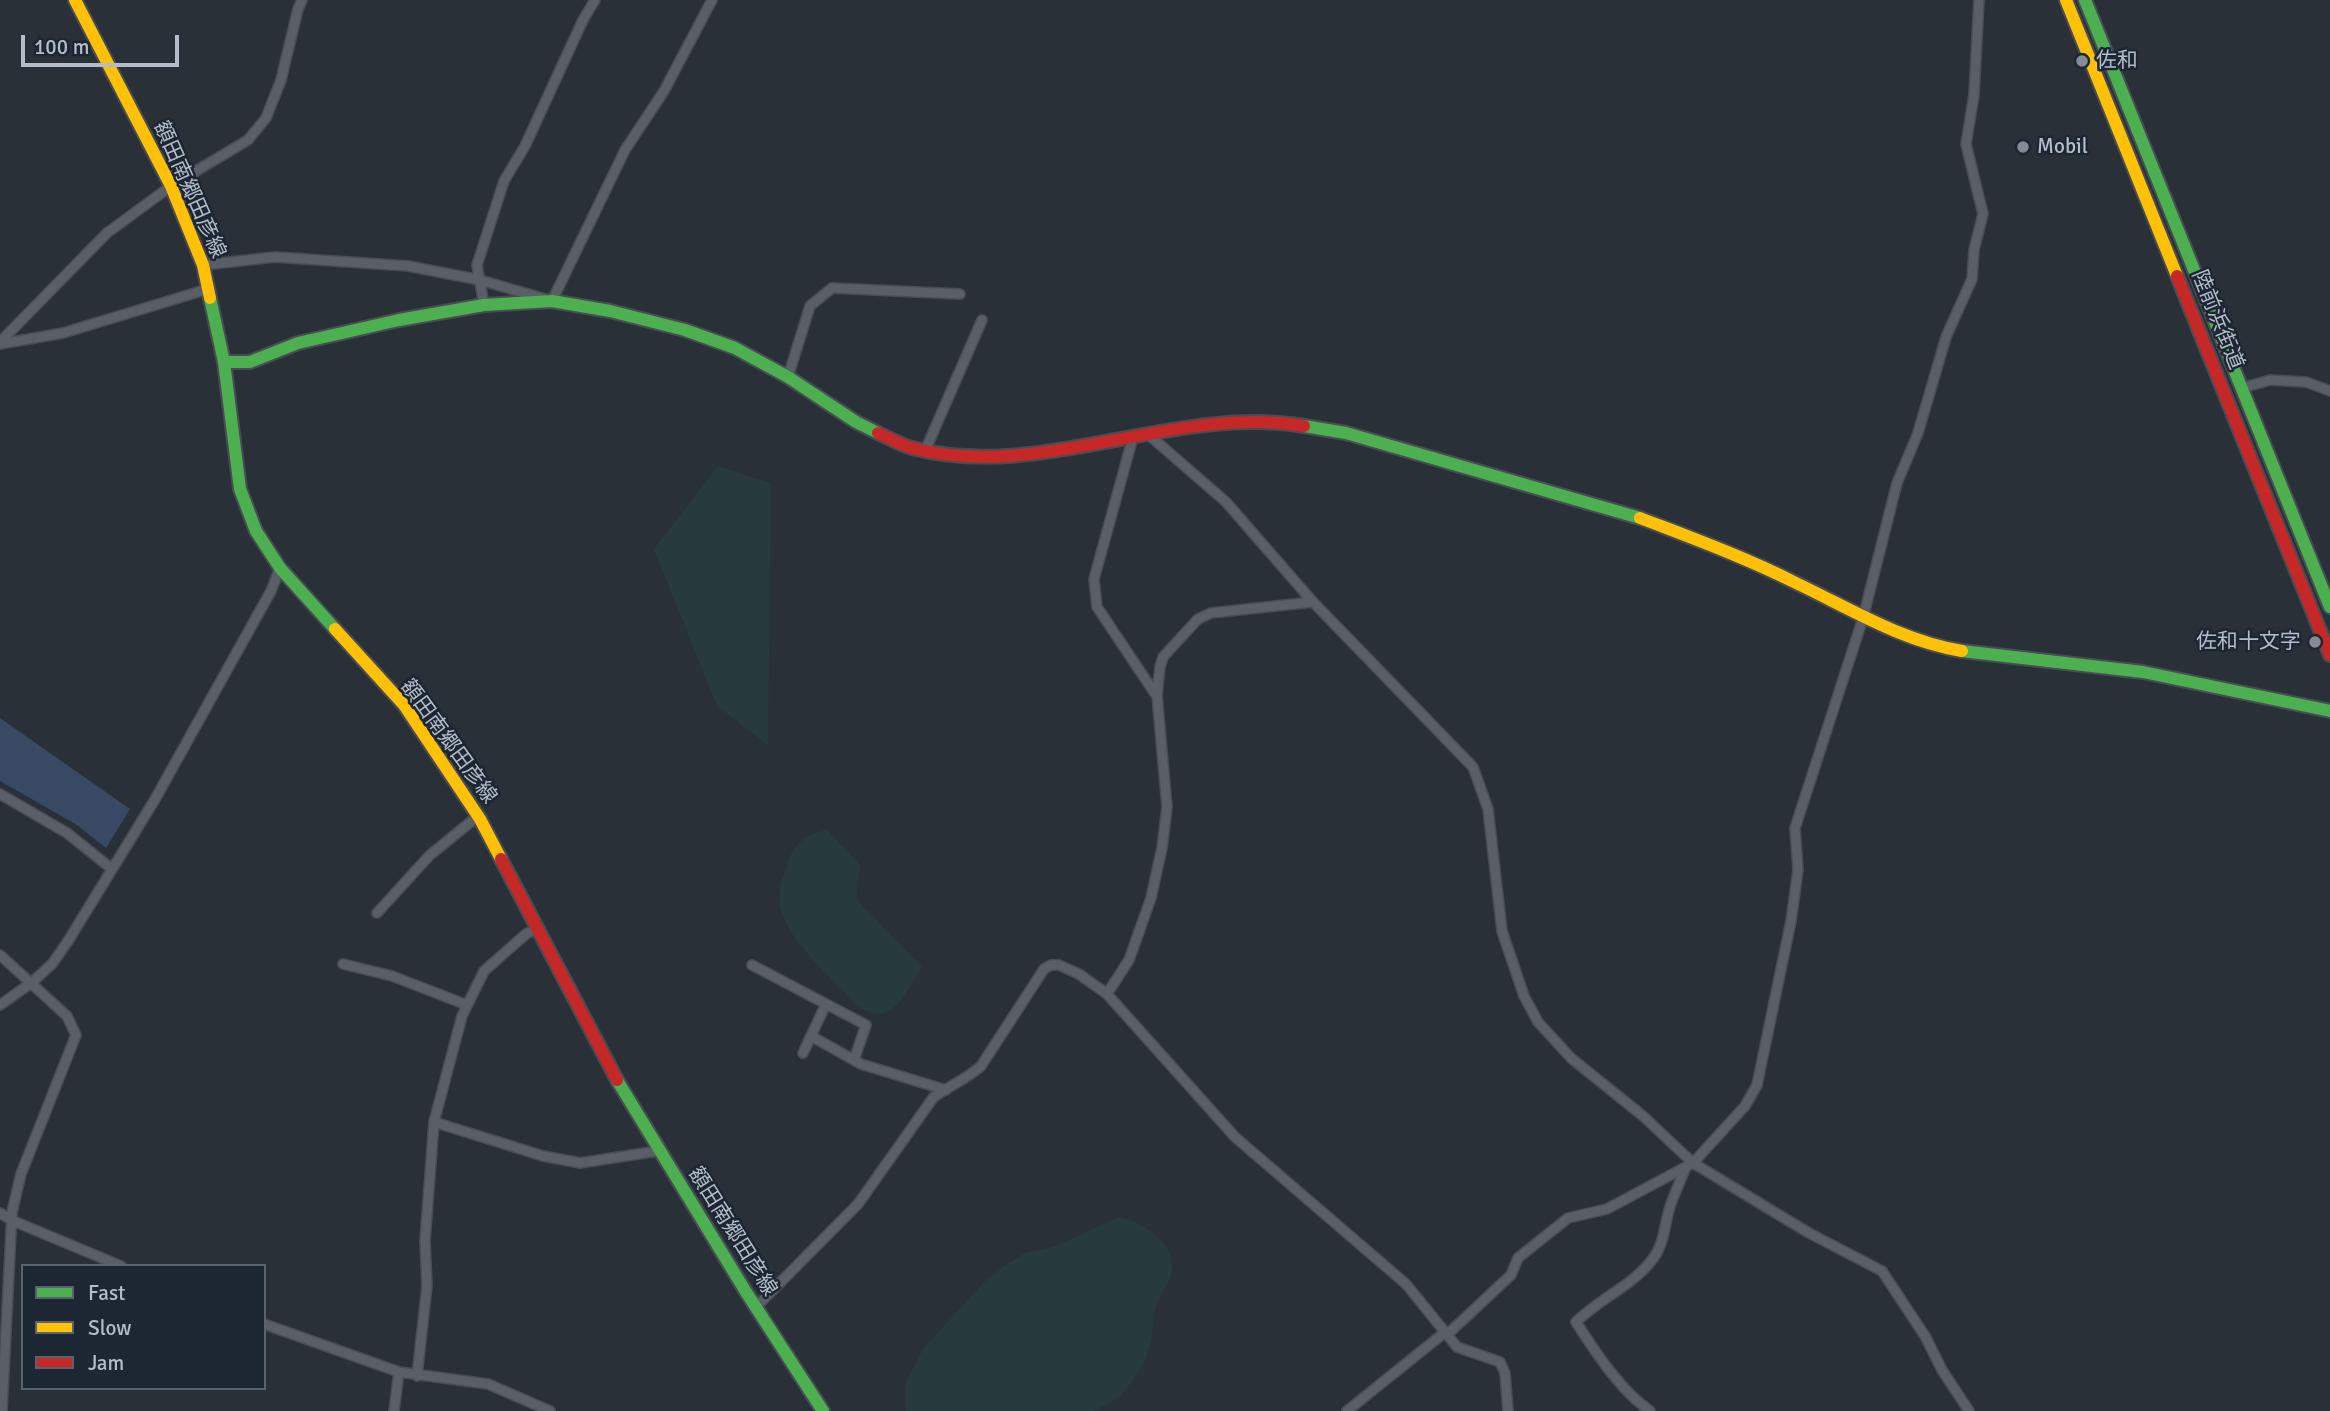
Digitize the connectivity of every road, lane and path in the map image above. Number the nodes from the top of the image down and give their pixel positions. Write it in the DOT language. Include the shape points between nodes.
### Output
graph roads {
  1 [pos="75,0"];
  2 [pos="302,0"];
  3 [pos="595,0"];
  4 [pos="712,0"];
  5 [pos="1979,0"];
  6 [pos="2066,0"];
  7 [pos="2085,0"];
  8 [pos="171,186"];
  9 [pos="203,265"];
  10 [pos="480,280"];
  11 [pos="208,289"];
  12 [pos="960,294"];
  13 [pos="552,301"];
  14 [pos="484,305"];
  15 [pos="982,320"];
  16 [pos="0,343"];
  17 [pos="224,362"];
  18 [pos="788,377"];
  19 [pos="2242,387"];
  20 [pos="2330,391"];
  21 [pos="1150,436"];
  22 [pos="1133,437"];
  23 [pos="925,450"];
  24 [pos="280,568"];
  25 [pos="1313,602"];
  26 [pos="2330,607"];
  27 [pos="1863,618"];
  28 [pos="2330,655"];
  29 [pos="1157,695"];
  30 [pos="2330,711"];
  31 [pos="0,794"];
  32 [pos="478,816"];
  33 [pos="112,869"];
  34 [pos="377,913"];
  35 [pos="536,929"];
  36 [pos="0,955"];
  37 [pos="343,964"];
  38 [pos="752,965"];
  39 [pos="32,983"];
  40 [pos="1107,994"];
  41 [pos="826,1004"];
  42 [pos="0,1005"];
  43 [pos="467,1005"];
  44 [pos="811,1036"];
  45 [pos="803,1053"];
  46 [pos="854,1060"];
  47 [pos="946,1090"];
  48 [pos="434,1122"];
  49 [pos="658,1151"];
  50 [pos="1693,1163"];
  51 [pos="1685,1169"];
  52 [pos="0,1213"];
  53 [pos="11,1220"];
  54 [pos="116,1264"];
  55 [pos="756,1307"];
  56 [pos="266,1325"];
  57 [pos="1444,1333"];
  58 [pos="400,1372"];
  59 [pos="416,1376"];
  60 [pos="2,1411"];
  61 [pos="394,1411"];
  62 [pos="550,1411"];
  63 [pos="823,1411"];
  64 [pos="1348,1411"];
  65 [pos="1508,1411"];
  66 [pos="1650,1411"];
  67 [pos="1969,1411"];
  1 -- 8 [label="main road, 額田南郷田彦線"];
  2 -- 8 [label="street" via="266,118 248,140"];
  3 -- 10 [label="street" via="504,181 477,265"];
  4 -- 13 [label="street" via="664,91 625,150"];
  5 -- 27 [label="street" via="1974,95 1966,144 1983,214 1972,279 1946,337 1918,433 1896,483"];
  6 -- 28 [label="main road, 陸前浜街道"];
  7 -- 19 [label="main road, 陸前浜街道"];
  8 -- 9 [label="main road, 額田南郷田彦線"];
  8 -- 16 [label="street" via="107,233"];
  9 -- 10 [label="street" via="275,257 316,259 408,266"];
  9 -- 11 [label="main road, 額田南郷田彦線"];
  10 -- 13 [label="street"];
  10 -- 14 [label="street"];
  11 -- 16 [label="street" via="63,333"];
  11 -- 17 [label="main road, 額田南郷田彦線"];
  12 -- 18 [label="street" via="832,288 810,306"];
  13 -- 14 [label="main road"];
  13 -- 18 [label="main road" via="685,330 735,348"];
  14 -- 17 [label="main road" via="298,343 250,362"];
  15 -- 23 [label="street"];
  17 -- 24 [label="main road, 額田南郷田彦線" via="240,489 257,531"];
  18 -- 23 [label="main road" via="856,422 910,448"];
  19 -- 20 [label="street" via="2270,380 2306,382"];
  19 -- 26 [label="main road, 陸前浜街道"];
  21 -- 22 [label="main road"];
  21 -- 25 [label="street" via="1226,502"];
  21 -- 27 [label="main road" via="1215,424 1275,421 1346,433 1617,510 1731,552"];
  22 -- 23 [label="main road" via="1011,456 962,457"];
  22 -- 29 [label="street" via="1094,579 1097,607"];
  24 -- 32 [label="main road, 額田南郷田彦線" via="404,705"];
  24 -- 33 [label="street"];
  25 -- 29 [label="street" via="1211,613 1198,619 1163,657"];
  25 -- 50 [label="street" via="1473,767 1488,809 1502,931 1538,1022 1571,1058"];
  27 -- 30 [label="main road" via="1934,646 2143,672"];
  27 -- 50 [label="street" via="1795,828 1798,870 1791,921 1757,1085 1745,1106"];
  29 -- 40 [label="street" via="1167,807 1162,848 1129,960"];
  31 -- 33 [label="street" via="66,833"];
  32 -- 34 [label="street" via="430,855"];
  32 -- 35 [label="main road, 額田南郷田彦線"];
  33 -- 39 [label="street" via="52,964"];
  35 -- 43 [label="street" via="484,971"];
  35 -- 49 [label="main road, 額田南郷田彦線"];
  36 -- 39 [label="street"];
  37 -- 43 [label="street" via="392,976"];
  38 -- 41 [label="street"];
  39 -- 42 [label="street"];
  39 -- 53 [label="street" via="67,1016 76,1035 21,1174"];
  40 -- 47 [label="street" via="1059,965 1044,969 981,1066"];
  40 -- 57 [label="street" via="1235,1137 1406,1284"];
  41 -- 44 [label="street"];
  41 -- 46 [label="street" via="866,1025"];
  43 -- 48 [label="street"];
  44 -- 45 [label="street"];
  44 -- 46 [label="street"];
  46 -- 47 [label="street"];
  47 -- 55 [label="street" via="933,1098 858,1204"];
  48 -- 49 [label="street" via="580,1163"];
  48 -- 59 [label="street" via="425,1241 427,1286"];
  49 -- 55 [label="main road, 額田南郷田彦線"];
  50 -- 51 [label="street"];
  50 -- 67 [label="street" via="1882,1271"];
  51 -- 57 [label="street" via="1607,1209 1568,1218 1518,1258 1511,1275"];
  51 -- 66 [label="street" via="1664,1239 1652,1261 1576,1322 1611,1371"];
  52 -- 53 [label="street"];
  53 -- 54 [label="street"];
  53 -- 60 [label="street"];
  55 -- 63 [label="main road, 額田南郷田彦線"];
  56 -- 58 [label="street"];
  57 -- 64 [label="street"];
  57 -- 65 [label="street" via="1457,1347 1500,1362"];
  58 -- 59 [label="street"];
  58 -- 61 [label="street"];
  59 -- 62 [label="street" via="488,1384"];
}
